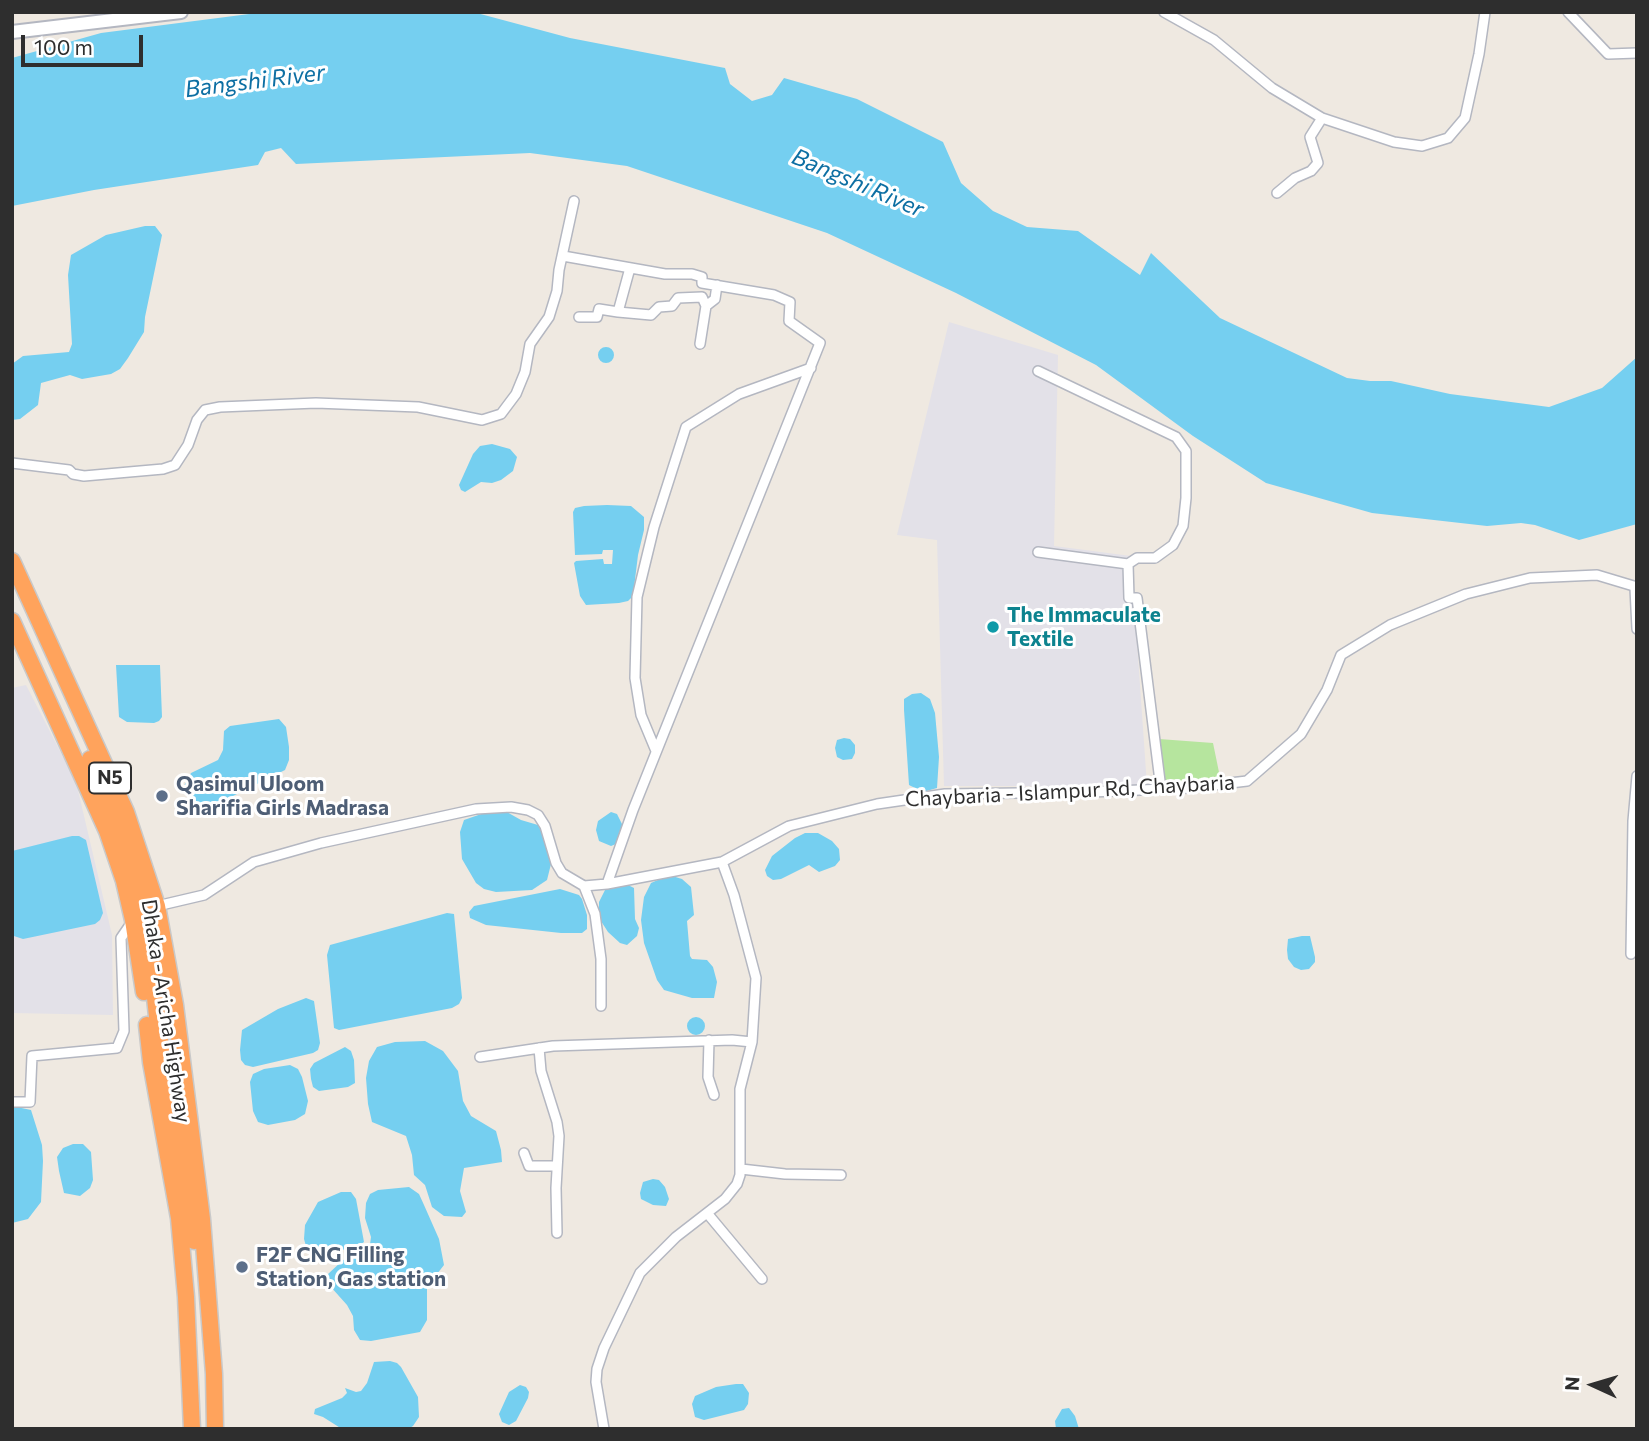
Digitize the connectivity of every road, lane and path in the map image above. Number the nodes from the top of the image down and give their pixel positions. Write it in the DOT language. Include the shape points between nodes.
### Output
graph roads {
  1 [pos="181,12"];
  2 [pos="1164,12"];
  3 [pos="1485,12"];
  4 [pos="1567,12"];
  5 [pos="12,32"];
  6 [pos="1637,53"];
  7 [pos="1322,118"];
  8 [pos="1277,193"];
  9 [pos="573,201"];
  10 [pos="563,256"];
  11 [pos="630,268"];
  12 [pos="717,285"];
  13 [pos="706,306"];
  14 [pos="618,312"];
  15 [pos="579,317"];
  16 [pos="700,344"];
  17 [pos="811,368"];
  18 [pos="1038,371"];
  19 [pos="12,463"];
  20 [pos="1038,552"];
  21 [pos="12,561"];
  22 [pos="1128,564"];
  23 [pos="1636,587"];
  24 [pos="12,589"];
  25 [pos="12,621"];
  26 [pos="1637,629"];
  27 [pos="656,751"];
  28 [pos="1637,776"];
  29 [pos="1161,789"];
  30 [pos="722,862"];
  31 [pos="607,884"];
  32 [pos="584,887"];
  33 [pos="1634,887"];
  34 [pos="157,906"];
  35 [pos="133,920"];
  36 [pos="1631,954"];
  37 [pos="148,982"];
  38 [pos="601,1006"];
  39 [pos="709,1040"];
  40 [pos="752,1042"];
  41 [pos="540,1048"];
  42 [pos="480,1056"];
  43 [pos="157,1061"];
  44 [pos="713,1096"];
  45 [pos="12,1102"];
  46 [pos="524,1153"];
  47 [pos="557,1166"];
  48 [pos="741,1169"];
  49 [pos="841,1175"];
  50 [pos="707,1213"];
  51 [pos="557,1233"];
  52 [pos="762,1279"];
  53 [pos="192,1429"];
  54 [pos="204,1429"];
  55 [pos="215,1429"];
  56 [pos="604,1429"];
  1 -- 5 [label="street"];
  2 -- 7 [label="street" via="1214,40 1272,88"];
  3 -- 7 [label="street" via="1465,118 1448,138 1422,146 1394,142"];
  4 -- 6 [label="street" via="1608,54"];
  7 -- 8 [label="street" via="1310,137 1318,163"];
  9 -- 10 [label="street"];
  10 -- 11 [label="street"];
  10 -- 19 [label="street" via="549,317 530,344 526,372 501,414 482,420 418,407 316,403 220,407 205,410 175,465 163,469 84,476"];
  11 -- 12 [label="street" via="692,274 702,277 702,283"];
  11 -- 14 [label="street"];
  12 -- 13 [label="street" via="715,299"];
  12 -- 17 [label="street" via="790,302 789,321 820,343"];
  13 -- 14 [label="street" via="702,297 678,298 672,306 659,307 651,315"];
  13 -- 16 [label="street"];
  14 -- 15 [label="street" via="599,309 597,317"];
  17 -- 27 [label="street"];
  17 -- 27 [label="street" via="739,394 686,427 637,597 635,678 641,715"];
  18 -- 22 [label="street" via="1176,437 1186,450 1183,526 1174,545 1155,558 1138,558"];
  20 -- 22 [label="street"];
  21 -- 34 [label="highway, N5" via="126,813"];
  22 -- 29 [label="street" via="1129,598 1137,598"];
  23 -- 26 [label="street"];
  23 -- 29 [label="street, Chaybaria - Islampur Rd, Chaybaria" via="1597,575 1530,578 1466,594 1390,625 1341,655 1301,734 1247,780"];
  24 -- 37 [label="highway, N5" via="117,826 139,891 149,941"];
  25 -- 35 [label="highway, Dhaka - Aricha Highway / N5" via="107,831"];
  27 -- 31 [label="street"];
  28 -- 33 [label="street"];
  29 -- 30 [label="street, Chaybaria - Islampur Rd, Chaybaria" via="945,794 877,804 789,826"];
  30 -- 31 [label="street, Chaybaria - Islampur Rd, Chaybaria"];
  30 -- 40 [label="street" via="754,965"];
  31 -- 32 [label="street, Chaybaria - Islampur Rd, Chaybaria"];
  32 -- 34 [label="street" via="562,873 538,815 511,807 476,809 321,843 254,862 204,895"];
  32 -- 38 [label="street" via="599,939"];
  33 -- 36 [label="street"];
  34 -- 55 [label="highway, N5" via="175,1005 202,1219"];
  35 -- 37 [label="highway, Dhaka - Aricha Highway / N5"];
  35 -- 45 [label="street" via="121,938 124,1031 117,1048 32,1056 30,1102"];
  37 -- 43 [label="highway, N5"];
  39 -- 40 [label="street"];
  39 -- 41 [label="street"];
  39 -- 44 [label="street" via="708,1077"];
  40 -- 48 [label="street" via="740,1089"];
  41 -- 42 [label="street"];
  41 -- 47 [label="street" via="545,1090 559,1132"];
  43 -- 53 [label="highway, Dhaka - Aricha Highway / N5" via="179,1218"];
  43 -- 54 [label="highway, N5" via="187,1191 195,1249"];
  46 -- 47 [label="street" via="528,1166"];
  47 -- 51 [label="street"];
  48 -- 49 [label="street"];
  48 -- 50 [label="street" via="737,1184"];
  50 -- 52 [label="street"];
  50 -- 56 [label="street" via="640,1273 629,1295 597,1369"];
}
